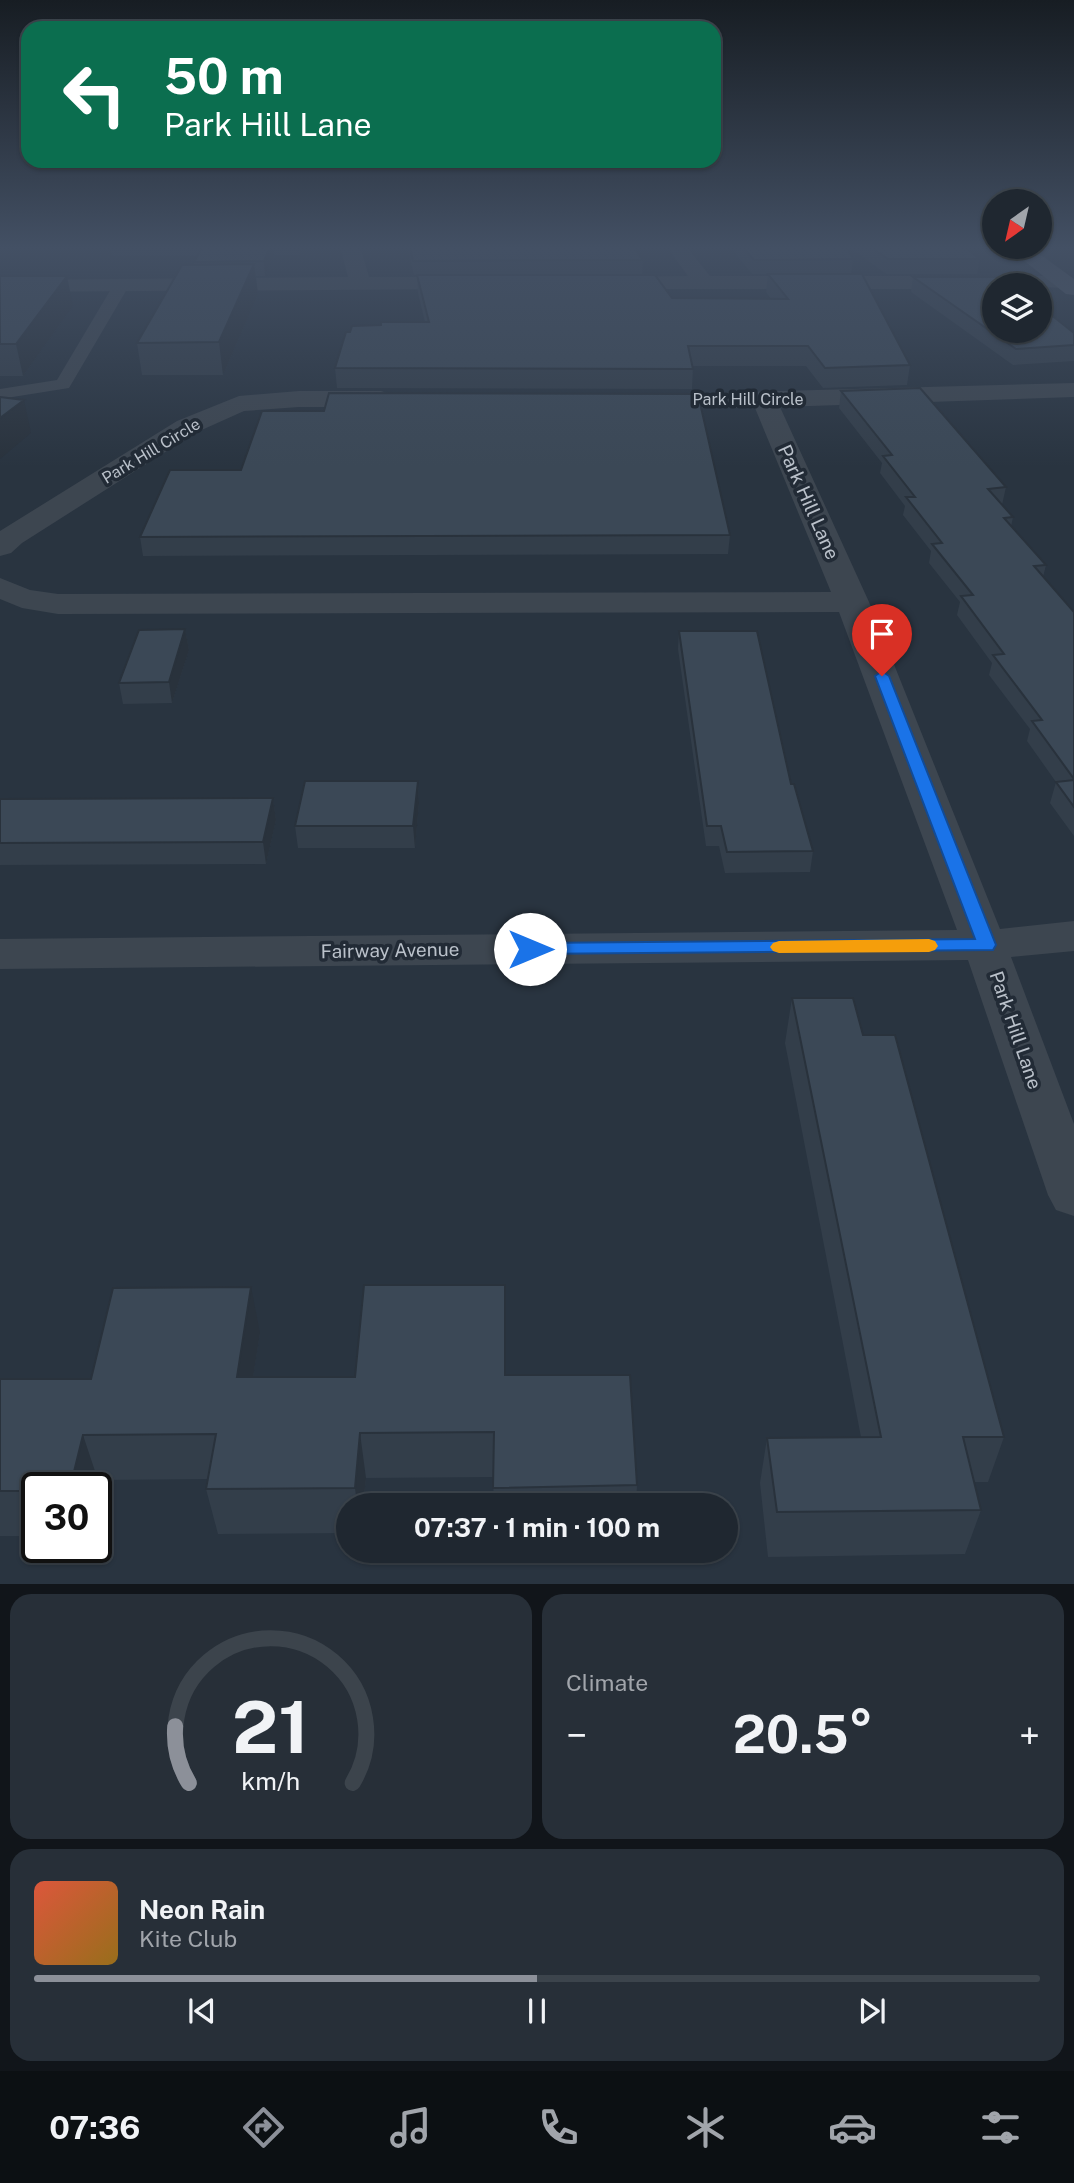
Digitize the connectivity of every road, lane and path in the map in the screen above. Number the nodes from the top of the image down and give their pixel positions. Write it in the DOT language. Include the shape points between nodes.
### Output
graph roads {
  1 [pos="101,320"];
  2 [pos="1074,390"];
  3 [pos="0,394"];
  4 [pos="409,399"];
  5 [pos="628,400"];
  6 [pos="764,400"];
  7 [pos="0,547"];
  8 [pos="0,587"];
  9 [pos="853,602"];
  10 [pos="1074,936"];
  11 [pos="987,945"];
  12 [pos="0,954"];
  13 [pos="1074,1195"];
  1 -- 3 [label="lane" via="63,384"];
  2 -- 6 [label="street, Park Hill Circle"];
  4 -- 7 [label="street, Park Hill Circle" via="239,404 186,427"];
  5 -- 6 [label="street, Park Hill Circle"];
  6 -- 9 [label="street, Park Hill Lane"];
  8 -- 9 [label="street" via="46,604"];
  9 -- 11 [label="street, Park Hill Lane"];
  10 -- 11 [label="street, Fairway Avenue"];
  11 -- 12 [label="street, Fairway Avenue"];
  11 -- 13 [label="street, Park Hill Lane"];
}
